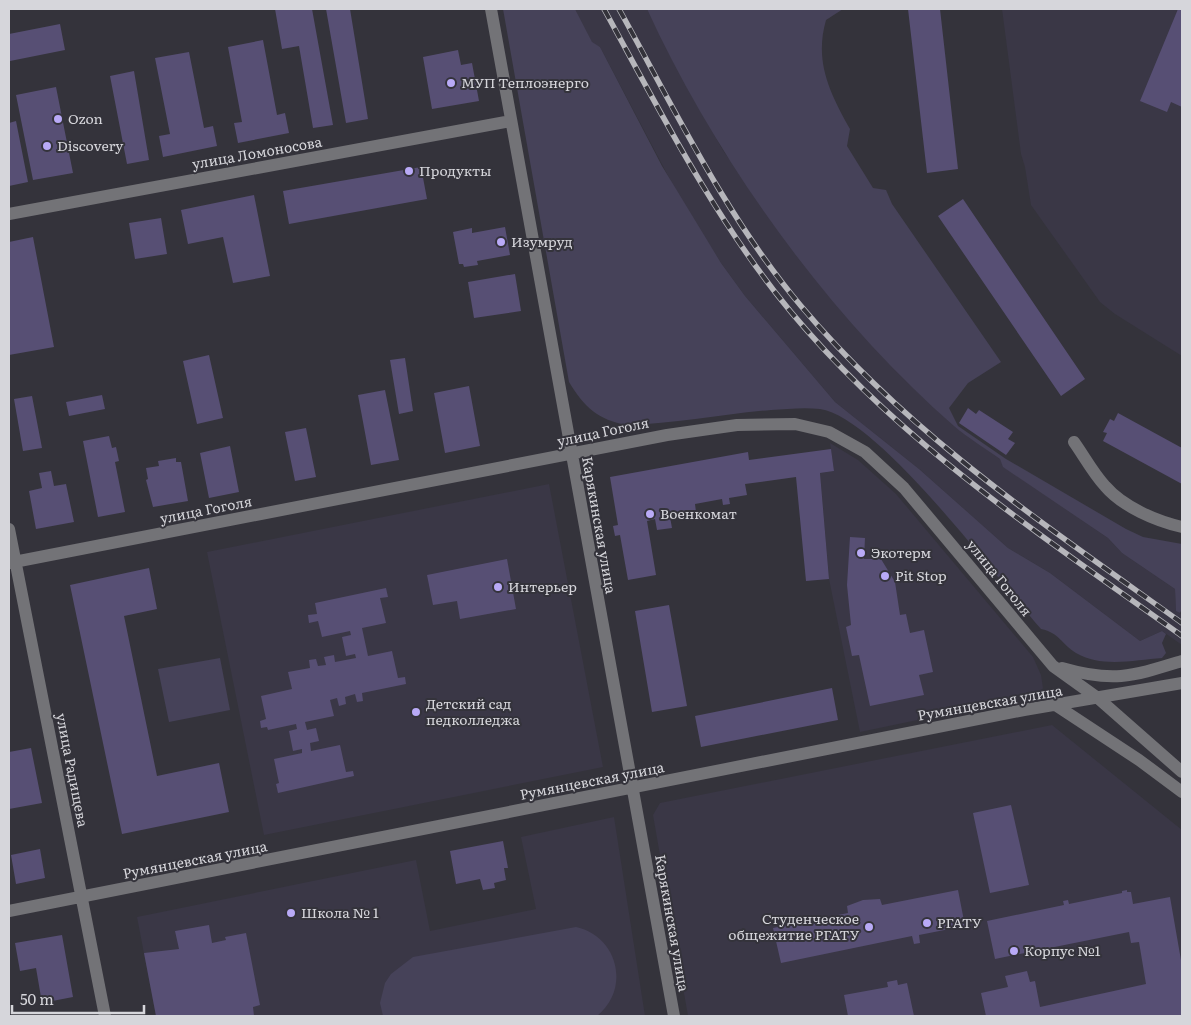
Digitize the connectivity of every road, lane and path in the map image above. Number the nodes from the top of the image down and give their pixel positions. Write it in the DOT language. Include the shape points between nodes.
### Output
graph roads {
  1 [pos="491,9"];
  2 [pos="510,121"];
  3 [pos="9,214"];
  4 [pos="1074,442"];
  5 [pos="571,454"];
  6 [pos="1182,527"];
  7 [pos="9,529"];
  8 [pos="12,562"];
  9 [pos="1182,661"];
  10 [pos="1053,666"];
  11 [pos="1182,683"];
  12 [pos="1099,699"];
  13 [pos="1057,706"];
  14 [pos="1182,772"];
  15 [pos="632,788"];
  16 [pos="1182,792"];
  17 [pos="82,897"];
  18 [pos="9,911"];
  19 [pos="105,1016"];
  20 [pos="674,1016"];
  1 -- 2 [label="street, Карякинская улица"];
  2 -- 3 [label="street, улица Ломоносова"];
  2 -- 5 [label="street, Карякинская улица"];
  4 -- 6 [label="street" via="1115,496 1144,513"];
  5 -- 8 [label="street, улица Гоголя"];
  5 -- 10 [label="street, улица Гоголя" via="737,425 795,424 828,432 865,452 904,488"];
  5 -- 15 [label="street, Карякинская улица"];
  7 -- 8 [label="street, улица Радищева"];
  8 -- 17 [label="street, улица Радищева"];
  9 -- 10 [label="street, Румянцевская улица" via="1131,677 1092,677"];
  10 -- 12 [label="street, улица Гоголя"];
  11 -- 12 [label="street, Румянцевская улица"];
  12 -- 13 [label="street, Румянцевская улица"];
  12 -- 14 [label="street, улица Гоголя"];
  13 -- 15 [label="street, Румянцевская улица"];
  13 -- 16 [label="street"];
  15 -- 17 [label="street, Румянцевская улица"];
  15 -- 20 [label="street, Карякинская улица"];
  17 -- 18 [label="street, Румянцевская улица"];
  17 -- 19 [label="street, улица Радищева"];
}
